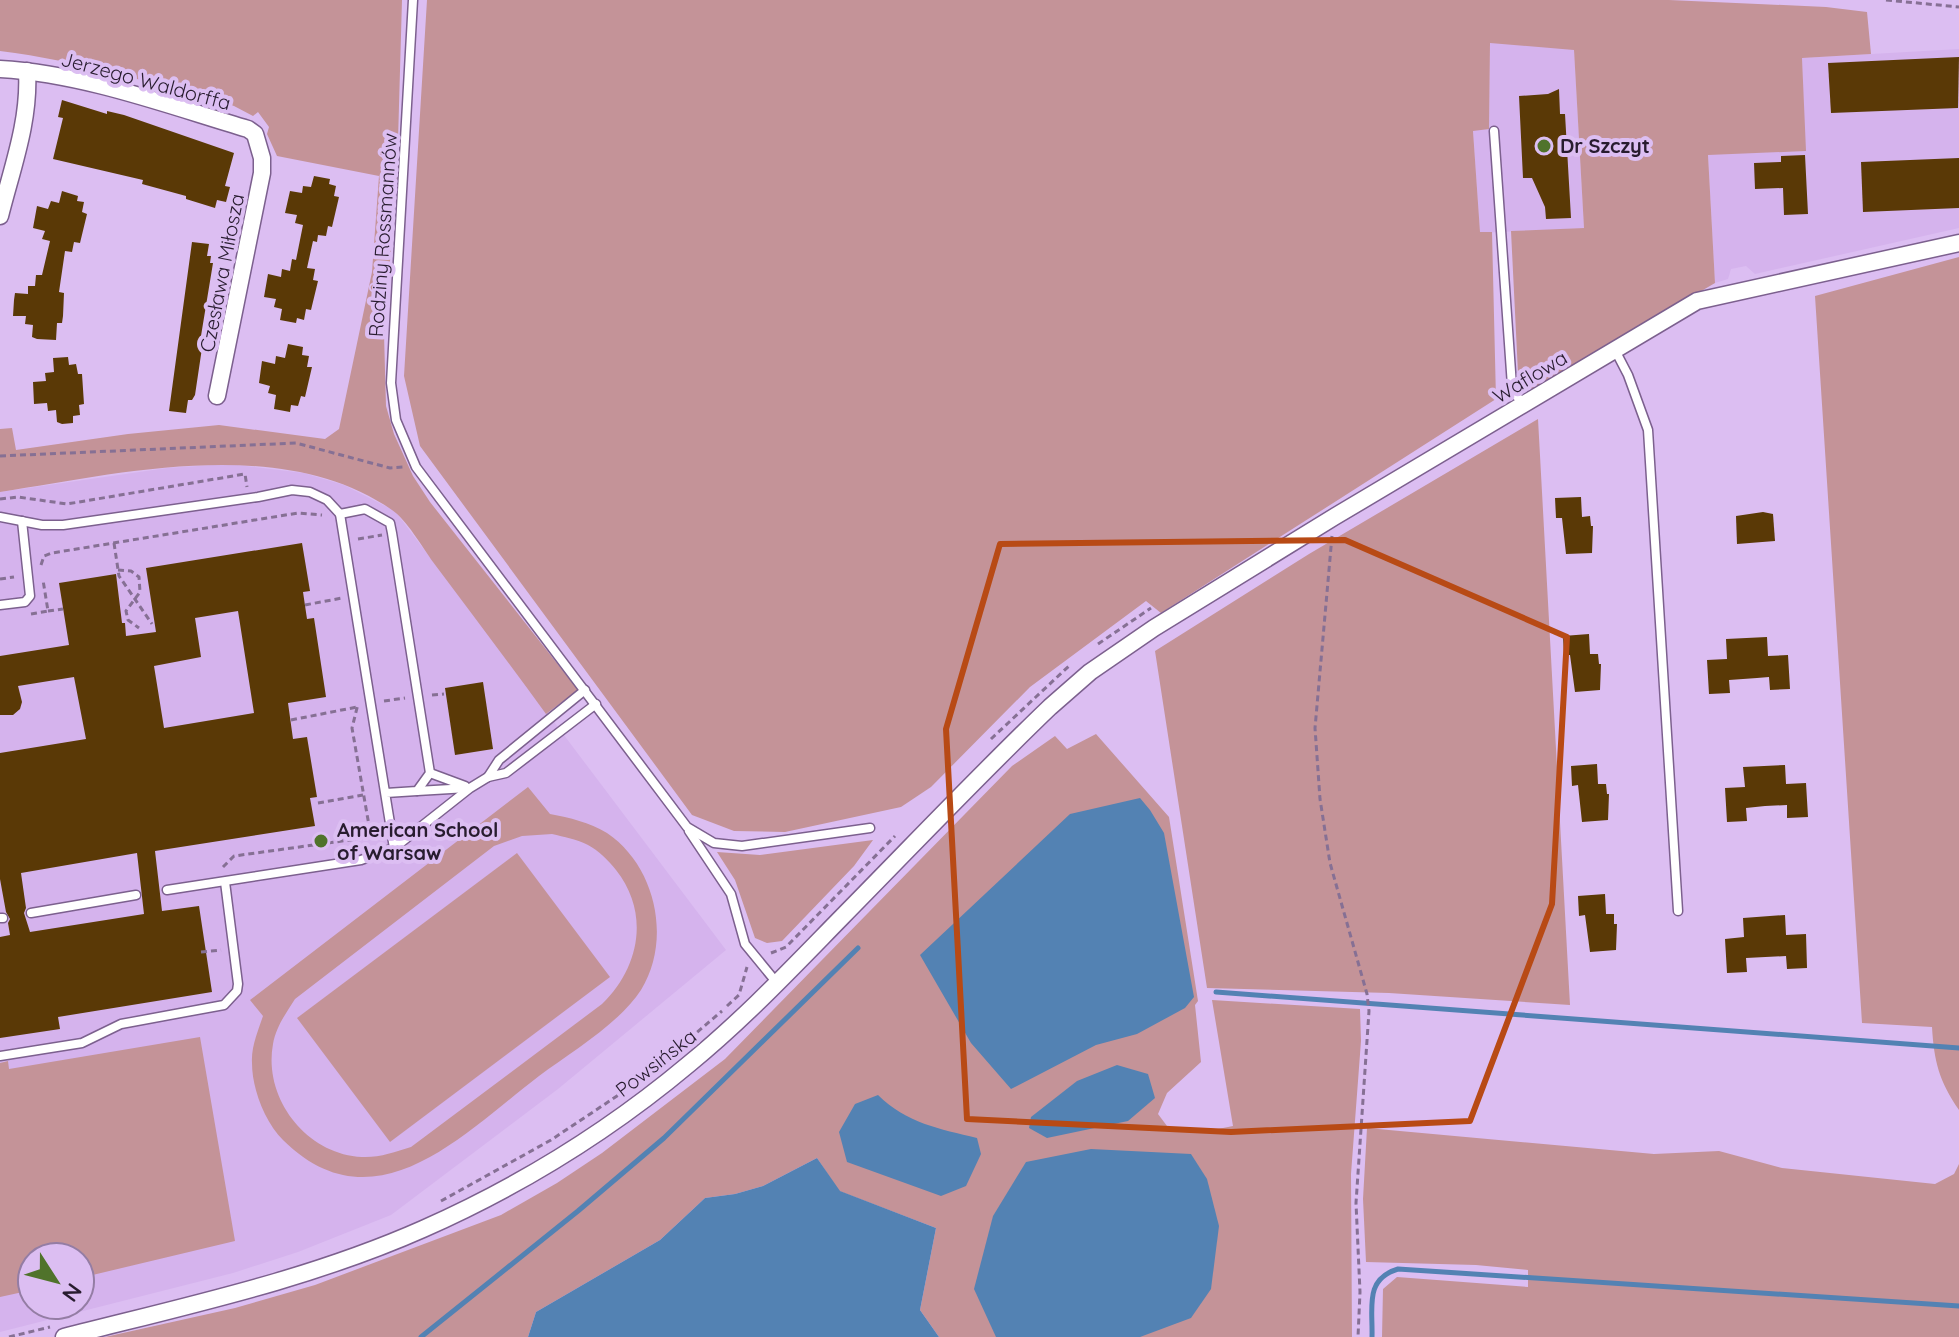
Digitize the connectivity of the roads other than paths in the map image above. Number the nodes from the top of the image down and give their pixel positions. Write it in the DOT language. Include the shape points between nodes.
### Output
graph roads {
  1 [pos="413,0"];
  2 [pos="0,69"];
  3 [pos="27,71"];
  4 [pos="1494,131"];
  5 [pos="262,158"];
  6 [pos="0,216"];
  7 [pos="1959,243"];
  8 [pos="1615,350"];
  9 [pos="217,396"];
  10 [pos="1524,404"];
  11 [pos="340,514"];
  12 [pos="0,517"];
  13 [pos="22,521"];
  14 [pos="0,605"];
  15 [pos="1154,628"];
  16 [pos="585,690"];
  17 [pos="596,704"];
  18 [pos="430,773"];
  19 [pos="488,777"];
  20 [pos="470,788"];
  21 [pos="417,791"];
  22 [pos="386,793"];
  23 [pos="687,827"];
  24 [pos="870,828"];
  25 [pos="394,848"];
  26 [pos="225,882"];
  27 [pos="167,890"];
  28 [pos="136,895"];
  29 [pos="1678,911"];
  30 [pos="31,913"];
  31 [pos="777,983"];
  32 [pos="0,1056"];
  33 [pos="59,1331"];
  1 -- 16 [label="lane, Rodziny Rossmannów" via="391,383 396,420 416,467"];
  2 -- 3 [label="street, Jerzego Waldorffa"];
  3 -- 5 [label="street, Jerzego Waldorffa" via="81,80 248,129 255,134"];
  3 -- 6 [label="street" via="24,121"];
  4 -- 10 [label="lane" via="1512,386"];
  5 -- 9 [label="street, Czesława Miłosza"];
  7 -- 8 [label="street, Waflowa" via="1697,301"];
  8 -- 10 [label="street, Waflowa"];
  8 -- 29 [label="lane" via="1648,430"];
  10 -- 15 [label="street, Waflowa"];
  11 -- 13 [label="lane" via="327,500 292,490 63,525"];
  11 -- 18 [label="lane" via="365,509 390,523"];
  11 -- 22 [label="lane"];
  12 -- 13 [label="lane"];
  13 -- 14 [label="lane" via="30,596 25,602"];
  15 -- 31 [label="street, Powsińska" via="1050,707"];
  16 -- 17 [label="lane, Rodziny Rossmannów"];
  16 -- 19 [label="lane" via="499,760"];
  17 -- 19 [label="lane" via="506,773"];
  17 -- 23 [label="lane, Rodziny Rossmannów"];
  18 -- 20 [label="lane"];
  18 -- 21 [label="lane"];
  19 -- 20 [label="lane"];
  20 -- 21 [label="lane"];
  20 -- 25 [label="lane"];
  21 -- 22 [label="lane"];
  22 -- 25 [label="lane"];
  23 -- 24 [label="lane" via="714,843 742,846"];
  23 -- 31 [label="lane, Rodziny Rossmannów" via="731,894 745,944"];
  25 -- 26 [label="lane" via="361,860"];
  26 -- 27 [label="lane"];
  26 -- 32 [label="lane" via="238,984 224,1005 121,1024 82,1043"];
  28 -- 30 [label="lane"];
  31 -- 33 [label="street, Powsińska" via="700,1055 631,1109 555,1160 470,1207 398,1240 254,1289"];
}
